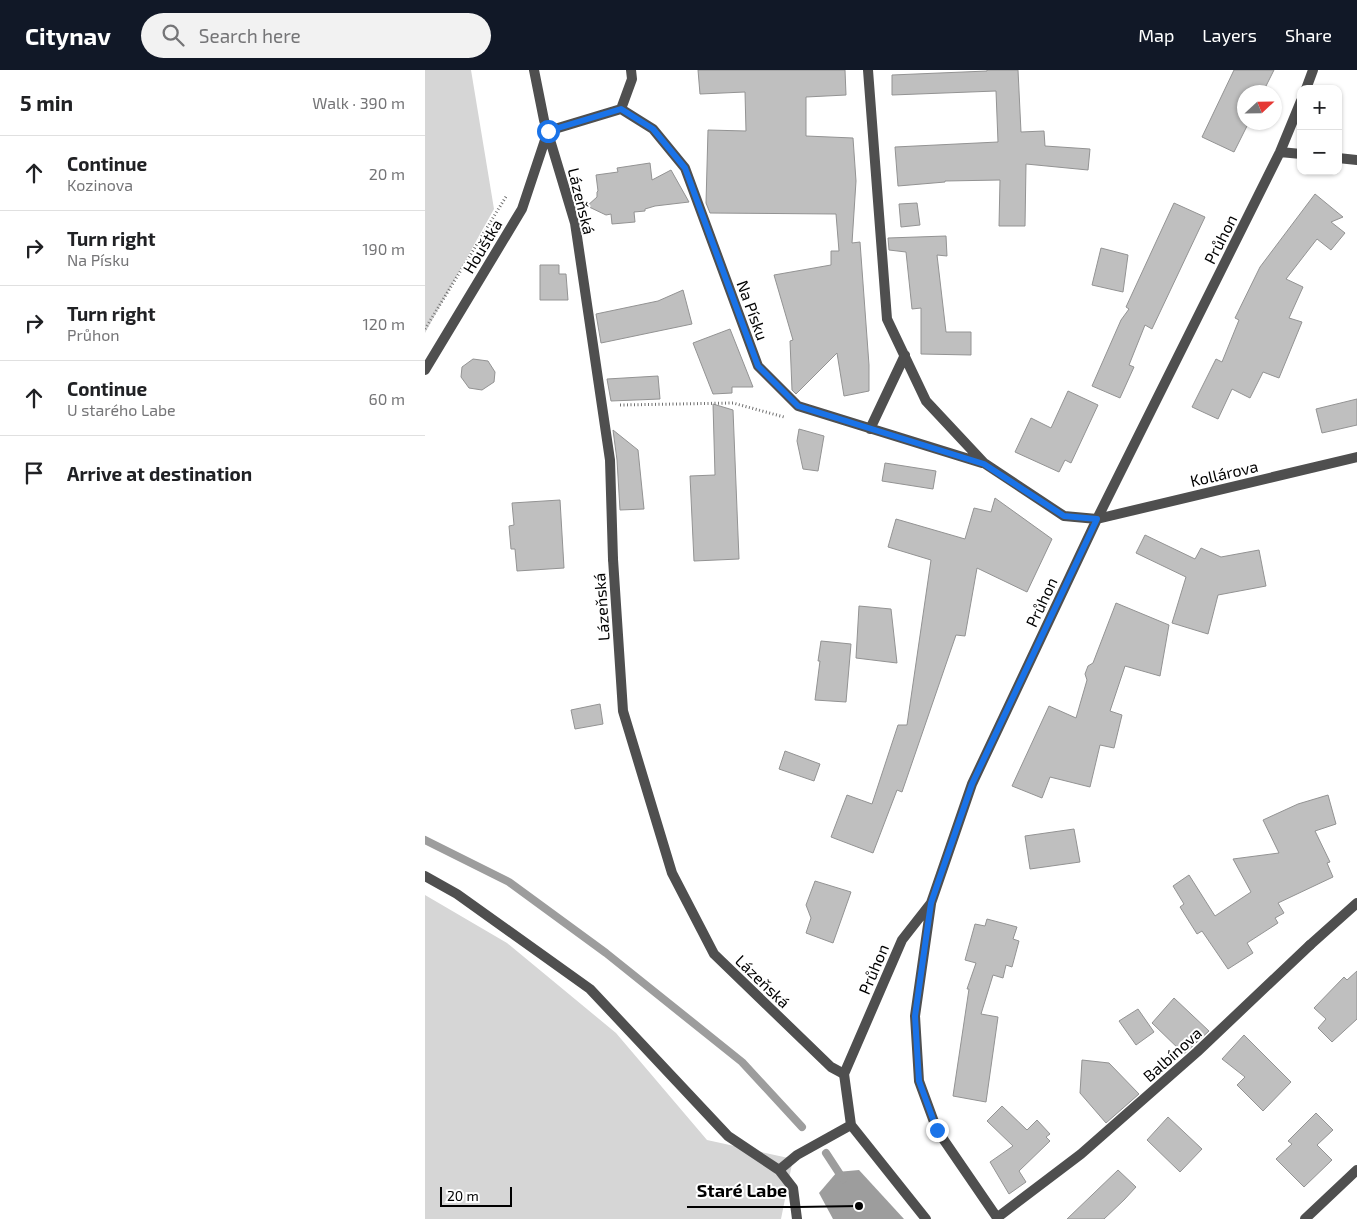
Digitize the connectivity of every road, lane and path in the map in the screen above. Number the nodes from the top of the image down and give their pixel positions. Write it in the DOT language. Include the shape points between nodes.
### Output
graph roads {
  1 [pos="534,70"];
  2 [pos="631,70"];
  3 [pos="868,70"];
  4 [pos="1313,70"];
  5 [pos="1307,85"];
  6 [pos="621,109"];
  7 [pos="1297,111"];
  8 [pos="548,131"];
  9 [pos="1280,152"];
  10 [pos="1297,154"];
  11 [pos="1342,158"];
  12 [pos="1357,160"];
  13 [pos="508,192"];
  14 [pos="425,329"];
  15 [pos="905,355"];
  16 [pos="425,370"];
  17 [pos="601,405"];
  18 [pos="798,406"];
  19 [pos="870,429"];
  20 [pos="1357,457"];
  21 [pos="984,464"];
  22 [pos="1097,519"];
  23 [pos="425,876"];
  24 [pos="931,903"];
  25 [pos="1357,903"];
  26 [pos="844,1074"];
  27 [pos="851,1125"];
  28 [pos="779,1170"];
  29 [pos="1357,1170"];
  30 [pos="998,1218"];
  31 [pos="797,1219"];
  32 [pos="926,1219"];
  33 [pos="1305,1219"];
  1 -- 8 [label="street, Lázeňská"];
  2 -- 6 [label="street" via="632,79"];
  3 -- 15 [label="street, Na Písku" via="887,318"];
  4 -- 5 [label="street"];
  6 -- 8 [label="street"];
  6 -- 18 [label="street, Na Písku" via="653,129 685,168 758,366"];
  7 -- 9 [label="street, Průhon"];
  8 -- 16 [label="street, Houštka" via="522,209"];
  8 -- 17 [label="street, Lázeňská" via="575,223"];
  9 -- 10 [label="street"];
  9 -- 22 [label="street, Průhon"];
  11 -- 12 [label="street"];
  13 -- 14 [label="path"];
  15 -- 19 [label="street"];
  15 -- 21 [label="street, Na Písku" via="926,401"];
  17 -- 18 [label="path" via="733,404 783,417"];
  17 -- 26 [label="street, Lázeňská" via="610,460 623,711 671,873 714,954 831,1067"];
  18 -- 19 [label="street, Na Písku"];
  19 -- 21 [label="street, Na Písku"];
  20 -- 22 [label="street, Kollárova"];
  21 -- 22 [label="street, Na Písku" via="1064,516"];
  22 -- 24 [label="street, Průhon" via="972,784"];
  23 -- 28 [label="street" via="457,894 590,989 728,1136"];
  24 -- 26 [label="street, Průhon" via="902,940"];
  24 -- 30 [label="street" via="915,1016 919,1081 937,1130"];
  25 -- 30 [label="street, Balbínova" via="1197,1052 1081,1154"];
  26 -- 27 [label="street"];
  27 -- 28 [label="street" via="797,1155"];
  27 -- 32 [label="street"];
  28 -- 31 [label="street" via="793,1188"];
  29 -- 33 [label="street"];
}
